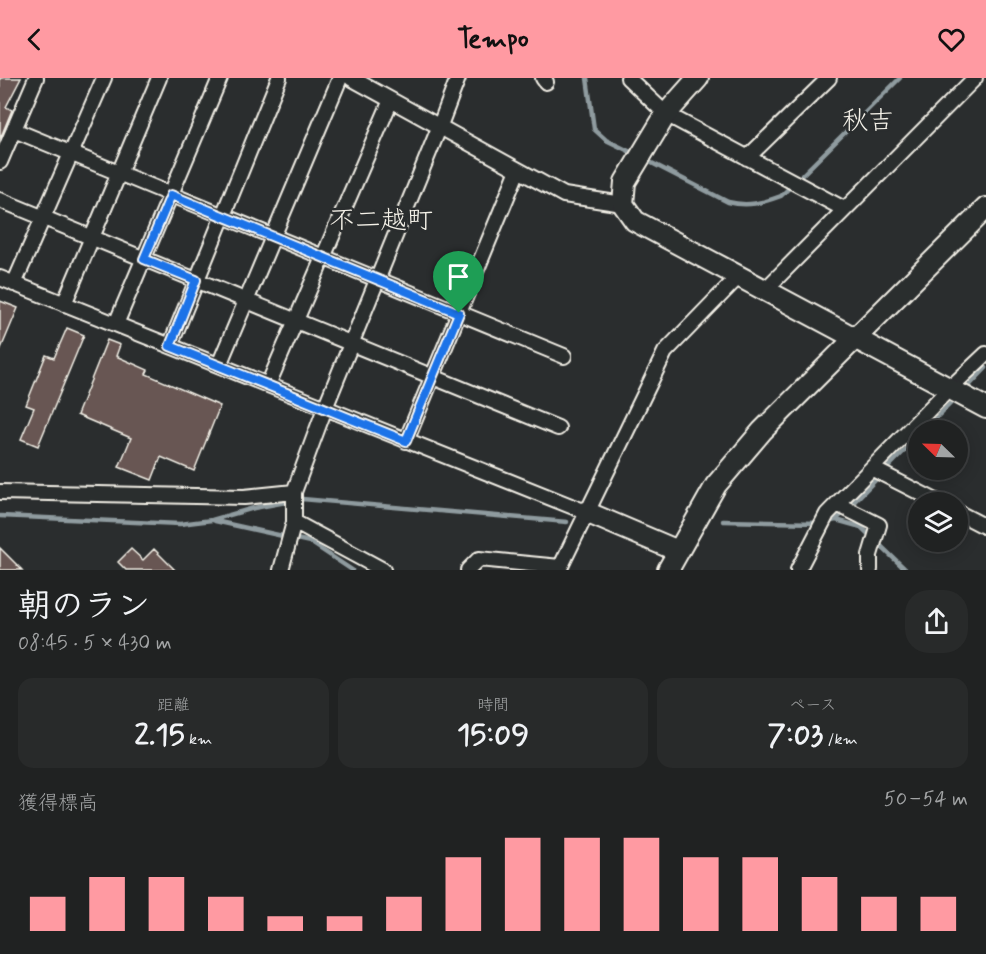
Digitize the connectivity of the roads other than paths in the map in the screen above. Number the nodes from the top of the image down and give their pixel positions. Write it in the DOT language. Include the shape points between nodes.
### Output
graph roads {
  1 [pos="36,78"];
  2 [pos="104,78"];
  3 [pos="159,78"];
  4 [pos="220,78"];
  5 [pos="279,78"];
  6 [pos="340,78"];
  7 [pos="351,78"];
  8 [pos="458,78"];
  9 [pos="628,78"];
  10 [pos="698,78"];
  11 [pos="829,78"];
  12 [pos="975,78"];
  13 [pos="391,100"];
  14 [pos="666,114"];
  15 [pos="440,128"];
  16 [pos="14,130"];
  17 [pos="71,154"];
  18 [pos="747,158"];
  19 [pos="0,162"];
  20 [pos="518,170"];
  21 [pos="119,173"];
  22 [pos="171,195"];
  23 [pos="0,200"];
  24 [pos="623,204"];
  25 [pos="986,208"];
  26 [pos="844,209"];
  27 [pos="223,216"];
  28 [pos="43,218"];
  29 [pos="92,237"];
  30 [pos="273,237"];
  31 [pos="323,257"];
  32 [pos="144,259"];
  33 [pos="740,276"];
  34 [pos="0,278"];
  35 [pos="378,279"];
  36 [pos="196,280"];
  37 [pos="14,284"];
  38 [pos="764,291"];
  39 [pos="246,300"];
  40 [pos="64,304"];
  41 [pos="459,313"];
  42 [pos="296,321"];
  43 [pos="116,324"];
  44 [pos="854,338"];
  45 [pos="351,344"];
  46 [pos="170,346"];
  47 [pos="986,354"];
  48 [pos="564,356"];
  49 [pos="219,365"];
  50 [pos="433,377"];
  51 [pos="268,385"];
  52 [pos="949,389"];
  53 [pos="325,408"];
  54 [pos="986,408"];
  55 [pos="558,428"];
  56 [pos="406,441"];
  57 [pos="873,469"];
  58 [pos="0,492"];
  59 [pos="294,492"];
  60 [pos="918,492"];
  61 [pos="837,504"];
  62 [pos="586,512"];
  63 [pos="968,518"];
  64 [pos="294,522"];
  65 [pos="986,527"];
  66 [pos="678,551"];
  67 [pos="560,568"];
  68 [pos="281,570"];
  69 [pos="383,570"];
  70 [pos="468,570"];
  71 [pos="668,570"];
  72 [pos="798,570"];
  73 [pos="870,570"];
  1 -- 16 [label="street"];
  2 -- 17 [label="street"];
  3 -- 21 [label="street"];
  4 -- 22 [label="street"];
  5 -- 27 [label="street"];
  6 -- 30 [label="street"];
  7 -- 13 [label="street"];
  8 -- 15 [label="street"];
  9 -- 14 [label="street"];
  10 -- 14 [label="street"];
  11 -- 18 [label="street"];
  12 -- 26 [label="street"];
  13 -- 15 [label="street"];
  13 -- 31 [label="street"];
  14 -- 18 [label="street"];
  14 -- 24 [label="street" via="625,182"];
  15 -- 20 [label="street"];
  15 -- 35 [label="street"];
  16 -- 17 [label="street"];
  16 -- 19 [label="street"];
  17 -- 21 [label="street"];
  17 -- 28 [label="street"];
  18 -- 26 [label="street"];
  20 -- 24 [label="street" via="564,195"];
  20 -- 41 [label="street"];
  21 -- 22 [label="street"];
  21 -- 29 [label="street"];
  22 -- 27 [label="street"];
  22 -- 32 [label="street"];
  23 -- 28 [label="street"];
  24 -- 33 [label="street" via="635,220"];
  25 -- 44 [label="street"];
  26 -- 38 [label="street"];
  27 -- 30 [label="street"];
  27 -- 36 [label="street"];
  28 -- 29 [label="street"];
  28 -- 37 [label="street"];
  29 -- 32 [label="street"];
  29 -- 40 [label="street"];
  30 -- 31 [label="street"];
  30 -- 39 [label="street"];
  31 -- 35 [label="street"];
  31 -- 42 [label="street"];
  32 -- 36 [label="street"];
  32 -- 43 [label="street"];
  33 -- 38 [label="street"];
  33 -- 62 [label="street" via="665,352"];
  34 -- 37 [label="street"];
  35 -- 41 [label="street"];
  35 -- 45 [label="street"];
  36 -- 39 [label="street"];
  36 -- 46 [label="street"];
  37 -- 40 [label="street"];
  38 -- 44 [label="street"];
  39 -- 42 [label="street"];
  39 -- 49 [label="street"];
  40 -- 43 [label="street"];
  41 -- 48 [label="street"];
  41 -- 50 [label="street"];
  42 -- 45 [label="street"];
  42 -- 51 [label="street"];
  43 -- 46 [label="street"];
  44 -- 52 [label="street"];
  44 -- 66 [label="street" via="762,431 716,485"];
  45 -- 50 [label="street"];
  45 -- 53 [label="street"];
  46 -- 49 [label="street"];
  47 -- 52 [label="street"];
  49 -- 51 [label="street"];
  50 -- 55 [label="street"];
  50 -- 56 [label="street"];
  51 -- 53 [label="street"];
  52 -- 54 [label="street"];
  52 -- 57 [label="street"];
  53 -- 56 [label="street"];
  53 -- 59 [label="street"];
  56 -- 62 [label="street"];
  57 -- 60 [label="street"];
  57 -- 61 [label="street"];
  58 -- 59 [label="street" via="244,497"];
  59 -- 64 [label="street"];
  61 -- 72 [label="street" via="827,514"];
  61 -- 73 [label="street" via="879,525"];
  62 -- 66 [label="street"];
  62 -- 67 [label="street"];
  63 -- 65 [label="street"];
  64 -- 68 [label="street"];
  64 -- 69 [label="street"];
  66 -- 71 [label="street"];
  67 -- 70 [label="street" via="479,559"];
}
